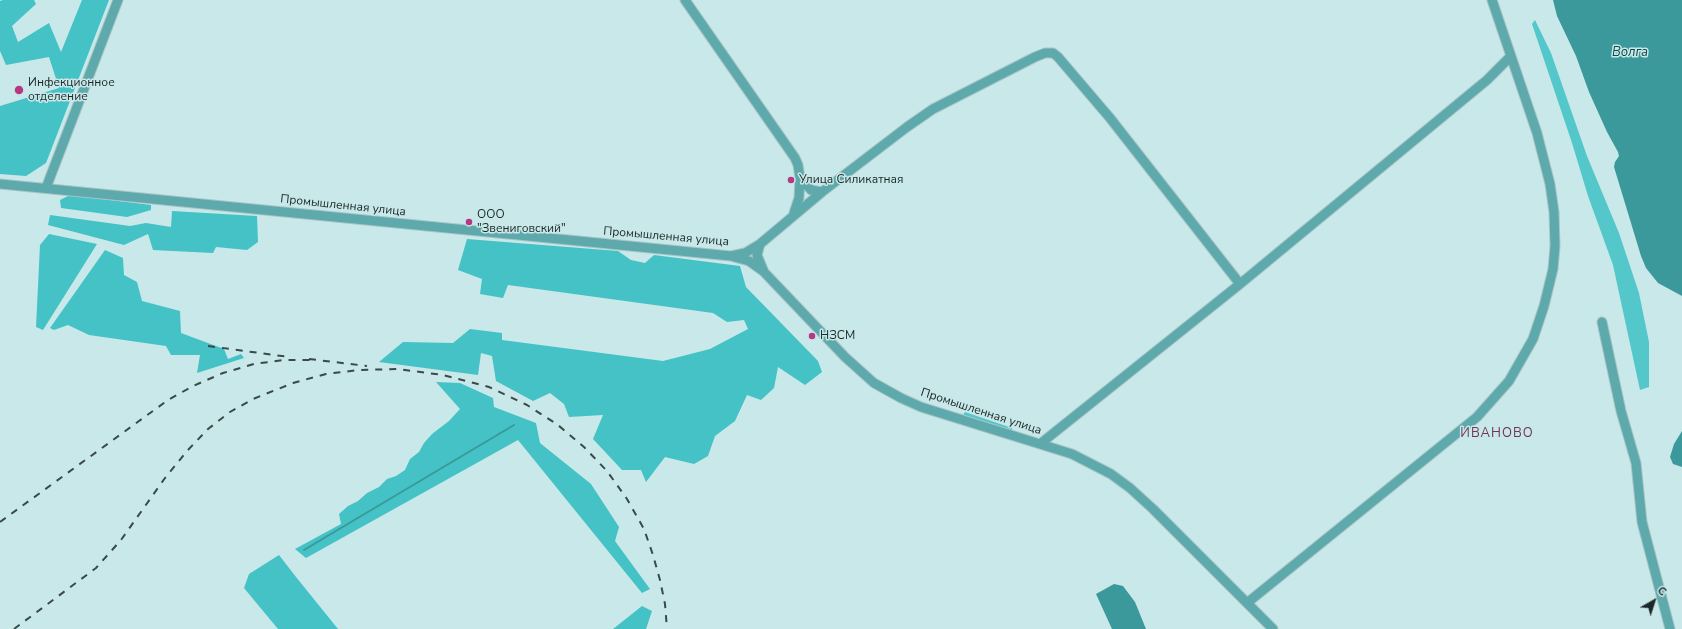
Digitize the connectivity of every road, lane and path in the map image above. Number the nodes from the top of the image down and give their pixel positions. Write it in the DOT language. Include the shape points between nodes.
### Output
graph roads {
  1 [pos="118,0"];
  2 [pos="685,0"];
  3 [pos="1492,0"];
  4 [pos="1511,56"];
  5 [pos="800,178"];
  6 [pos="0,184"];
  7 [pos="46,188"];
  8 [pos="822,192"];
  9 [pos="794,214"];
  10 [pos="760,244"];
  11 [pos="731,256"];
  12 [pos="764,272"];
  13 [pos="1240,284"];
  14 [pos="1602,322"];
  15 [pos="1040,444"];
  16 [pos="1247,603"];
  17 [pos="1273,629"];
  18 [pos="1670,629"];
  1 -- 7 [label="street"];
  2 -- 5 [label="street" via="795,158"];
  3 -- 4 [label="street"];
  4 -- 13 [label="street" via="1487,80"];
  4 -- 16 [label="street" via="1537,133 1554,212 1555,246 1552,269 1533,339 1509,381 1477,417"];
  5 -- 8 [label="street" via="812,190"];
  5 -- 9 [label="street" via="799,198"];
  6 -- 7 [label="street, Промышленная улица"];
  7 -- 11 [label="street, Промышленная улица"];
  8 -- 9 [label="street"];
  8 -- 13 [label="street" via="933,109 1035,57 1053,53 1110,118"];
  9 -- 10 [label="street"];
  10 -- 11 [label="street, Промышленная улица"];
  10 -- 12 [label="street, Промышленная улица" via="757,254"];
  11 -- 12 [label="street" via="749,261"];
  12 -- 15 [label="street, Промышленная улица" via="845,357 880,386 939,414"];
  13 -- 15 [label="street"];
  14 -- 18 [label="street" via="1621,411 1636,463 1642,522"];
  15 -- 16 [label="street, Промышленная улица" via="1083,460 1123,482"];
  16 -- 17 [label="street, Промышленная улица"];
}
